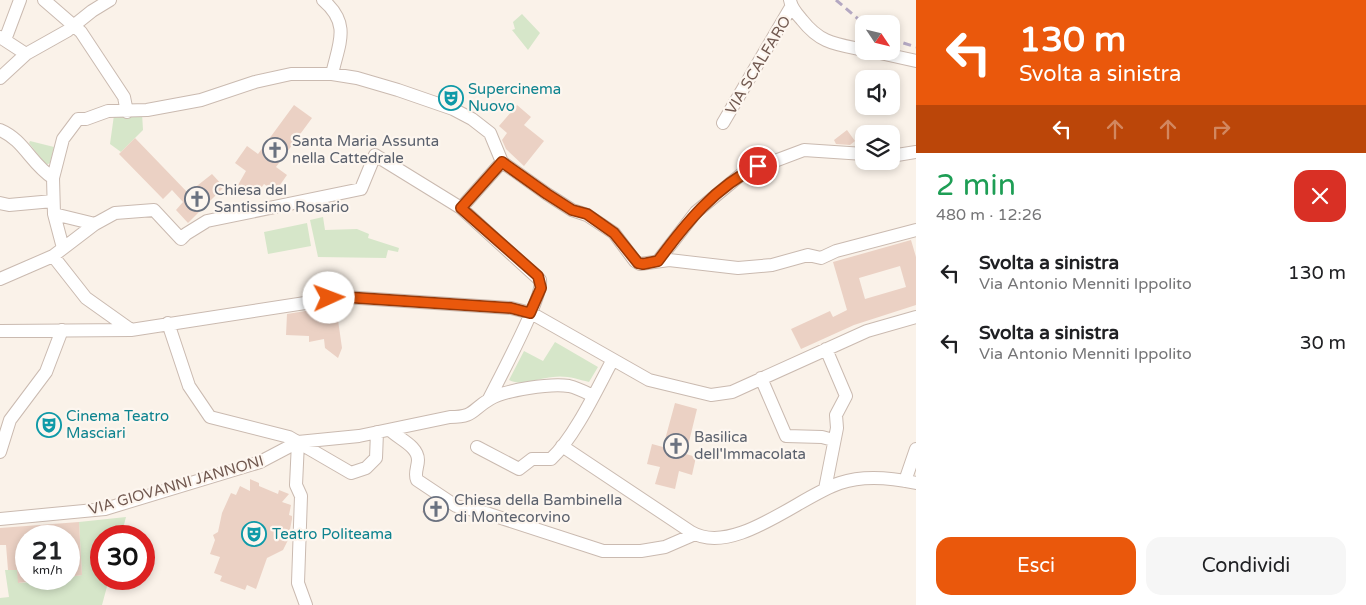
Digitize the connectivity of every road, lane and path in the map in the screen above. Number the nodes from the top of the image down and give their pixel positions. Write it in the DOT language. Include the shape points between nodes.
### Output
graph roads {
  1 [pos="20,0"];
  2 [pos="44,0"];
  3 [pos="110,0"];
  4 [pos="323,0"];
  5 [pos="791,3"];
  6 [pos="74,26"];
  7 [pos="3,39"];
  8 [pos="855,48"];
  9 [pos="26,54"];
  10 [pos="900,57"];
  11 [pos="916,61"];
  12 [pos="332,74"];
  13 [pos="0,78"];
  14 [pos="126,112"];
  15 [pos="723,123"];
  16 [pos="0,130"];
  17 [pos="916,152"];
  18 [pos="855,153"];
  19 [pos="900,155"];
  20 [pos="502,162"];
  21 [pos="53,178"];
  22 [pos="0,203"];
  23 [pos="53,208"];
  24 [pos="461,208"];
  25 [pos="95,224"];
  26 [pos="916,230"];
  27 [pos="58,252"];
  28 [pos="658,261"];
  29 [pos="0,280"];
  30 [pos="530,313"];
  31 [pos="916,317"];
  32 [pos="168,323"];
  33 [pos="62,330"];
  34 [pos="131,330"];
  35 [pos="0,331"];
  36 [pos="826,349"];
  37 [pos="612,361"];
  38 [pos="761,378"];
  39 [pos="594,396"];
  40 [pos="489,399"];
  41 [pos="0,411"];
  42 [pos="10,420"];
  43 [pos="390,430"];
  44 [pos="377,432"];
  45 [pos="833,440"];
  46 [pos="298,442"];
  47 [pos="318,446"];
  48 [pos="562,446"];
  49 [pos="477,447"];
  50 [pos="916,449"];
  51 [pos="0,452"];
  52 [pos="911,482"];
  53 [pos="825,489"];
  54 [pos="0,519"];
  55 [pos="695,534"];
  56 [pos="306,605"];
  1 -- 7 [label="street"];
  2 -- 6 [label="street"];
  3 -- 6 [label="street"];
  4 -- 12 [label="street" via="335,11 342,30"];
  5 -- 8 [label="street" via="815,35"];
  5 -- 15 [label="street, VIA SCALFARO"];
  6 -- 9 [label="street"];
  6 -- 14 [label="street" via="124,97"];
  7 -- 9 [label="street"];
  9 -- 13 [label="street"];
  10 -- 11 [label="street"];
  12 -- 14 [label="street" via="291,74 201,100"];
  12 -- 20 [label="street" via="357,78 453,109 490,133"];
  14 -- 21 [label="street" via="108,111 75,121 63,139"];
  16 -- 21 [label="street" via="17,139 39,168"];
  17 -- 19 [label="street"];
  18 -- 28 [label="street" via="804,150 758,166 738,177 707,202"];
  20 -- 24 [label="street"];
  20 -- 28 [label="street" via="572,210 587,214 614,233 635,261 643,264"];
  21 -- 23 [label="street"];
  22 -- 23 [label="street"];
  23 -- 25 [label="street"];
  23 -- 27 [label="street"];
  24 -- 25 [label="street" via="375,155 361,189 207,221 181,239 154,210 115,213"];
  24 -- 30 [label="street" via="538,276 541,288"];
  25 -- 27 [label="street"];
  26 -- 28 [label="street" via="821,258 808,255 772,265 738,268 677,260"];
  27 -- 29 [label="street"];
  27 -- 34 [label="street" via="86,298"];
  30 -- 32 [label="street" via="511,308 344,297"];
  30 -- 37 [label="street"];
  30 -- 40 [label="street"];
  31 -- 36 [label="street" via="866,331"];
  32 -- 34 [label="street"];
  32 -- 46 [label="street" via="189,386 210,417"];
  33 -- 34 [label="street"];
  33 -- 35 [label="street"];
  33 -- 42 [label="street" via="51,364"];
  36 -- 38 [label="street"];
  36 -- 45 [label="street" via="846,396 836,415 837,428"];
  37 -- 38 [label="street" via="649,380 711,395 725,394"];
  37 -- 39 [label="street"];
  38 -- 45 [label="street" via="786,436"];
  39 -- 40 [label="street" via="571,386 555,385"];
  39 -- 48 [label="street"];
  40 -- 43 [label="street" via="465,417 450,417"];
  41 -- 42 [label="street"];
  42 -- 51 [label="street"];
  43 -- 44 [label="street"];
  43 -- 55 [label="street" via="415,451 418,458 417,480 456,506 612,552 665,547"];
  44 -- 47 [label="street"];
  44 -- 47 [label="street" via="376,458 357,472 345,471"];
  45 -- 53 [label="street"];
  46 -- 47 [label="street"];
  46 -- 54 [label="street, VIA GIOVANNI JANNONI" via="260,462 106,508"];
  46 -- 56 [label="street" via="296,485 301,496 298,583"];
  48 -- 49 [label="street" via="551,459 532,459 517,469"];
  48 -- 55 [label="street"];
  50 -- 52 [label="street"];
  52 -- 53 [label="street" via="855,479"];
  53 -- 55 [label="street" via="765,522 734,534 712,538"];
}
